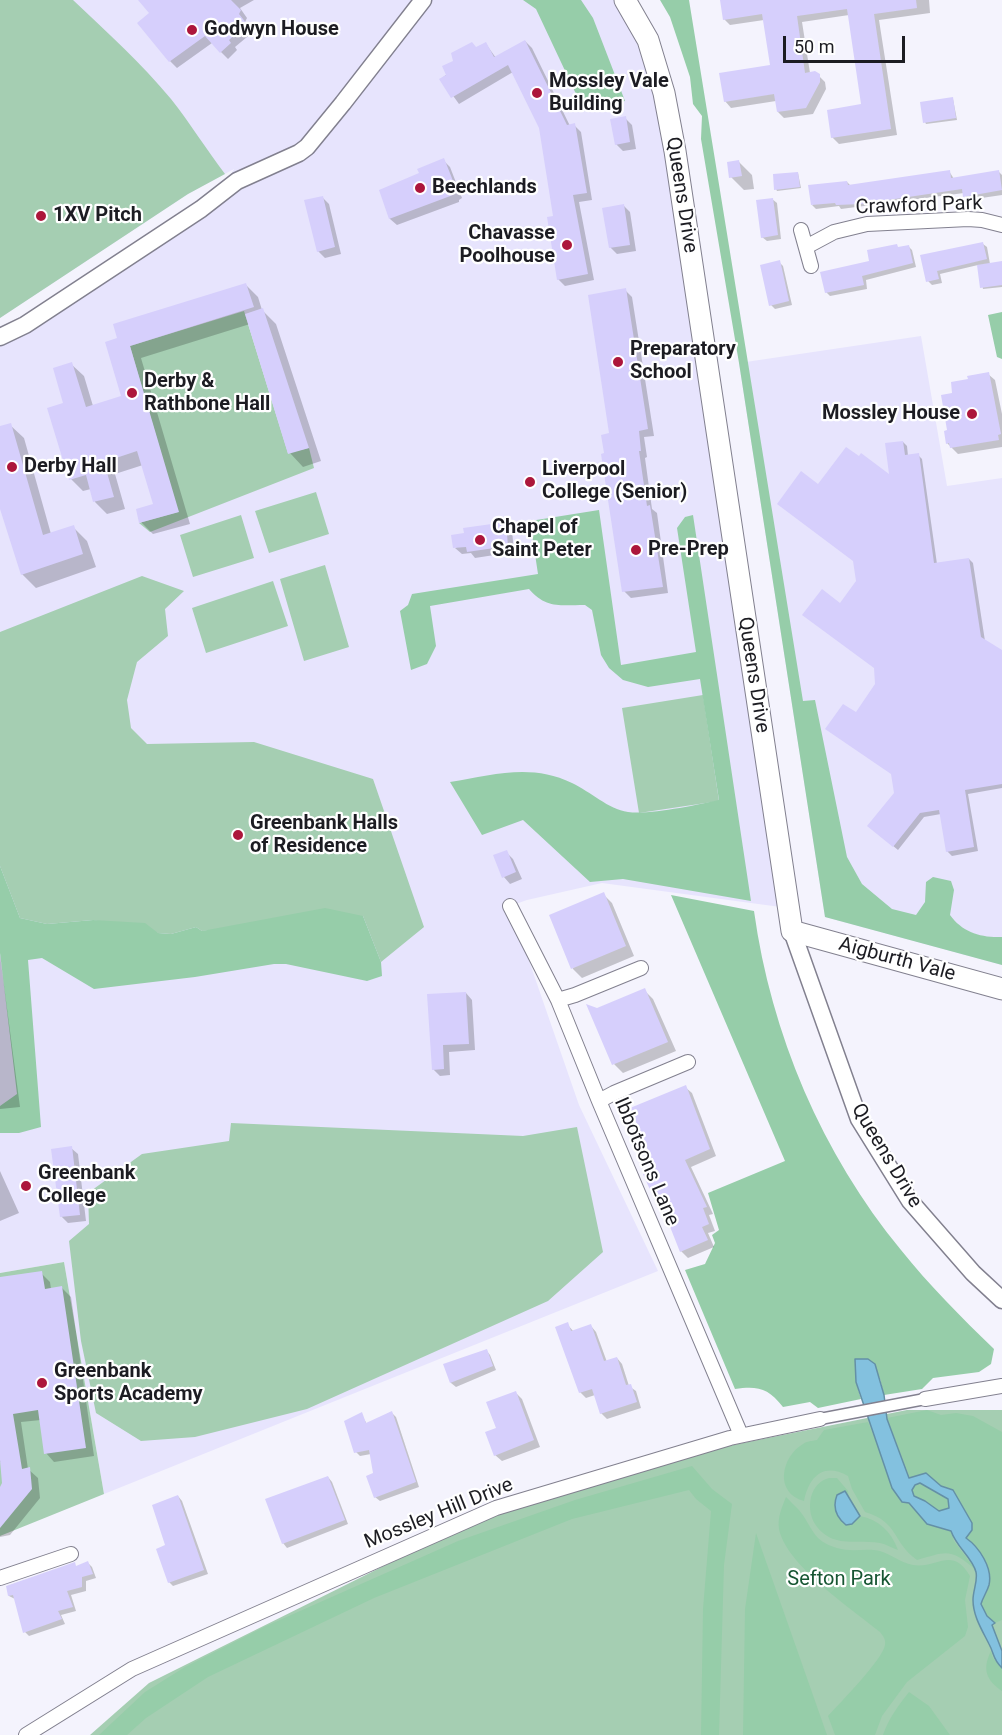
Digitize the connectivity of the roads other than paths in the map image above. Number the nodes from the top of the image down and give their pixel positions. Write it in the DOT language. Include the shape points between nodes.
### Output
graph roads {
  1 [pos="423,0"];
  2 [pos="625,0"];
  3 [pos="1002,225"];
  4 [pos="801,230"];
  5 [pos="806,247"];
  6 [pos="811,266"];
  7 [pos="0,337"];
  8 [pos="510,906"];
  9 [pos="792,931"];
  10 [pos="641,968"];
  11 [pos="1002,989"];
  12 [pos="558,1000"];
  13 [pos="688,1062"];
  14 [pos="599,1101"];
  15 [pos="1002,1300"];
  16 [pos="1002,1386"];
  17 [pos="925,1399"];
  18 [pos="820,1419"];
  19 [pos="741,1436"];
  20 [pos="71,1554"];
  21 [pos="0,1578"];
  22 [pos="26,1735"];
  1 -- 7 [label="street" via="299,153 237,181 25,325"];
  2 -- 9 [label="main road, Queens Drive" via="648,40 664,93 675,151"];
  3 -- 5 [label="street, Crawford Park" via="968,219 867,224 834,232"];
  4 -- 5 [label="street"];
  5 -- 6 [label="street"];
  8 -- 12 [label="street, Ibbotsons Lane"];
  9 -- 11 [label="main road, Aigburth Vale"];
  9 -- 15 [label="street, Queens Drive" via="859,1119 909,1201"];
  10 -- 12 [label="street"];
  12 -- 14 [label="street, Ibbotsons Lane"];
  13 -- 14 [label="street"];
  14 -- 19 [label="street, Ibbotsons Lane"];
  16 -- 17 [label="street, Mossley Hill Drive"];
  17 -- 18 [label="street, Mossley Hill Drive"];
  18 -- 19 [label="street, Mossley Hill Drive"];
  19 -- 22 [label="street, Mossley Hill Drive" via="496,1508 132,1669"];
  20 -- 21 [label="street"];
}
